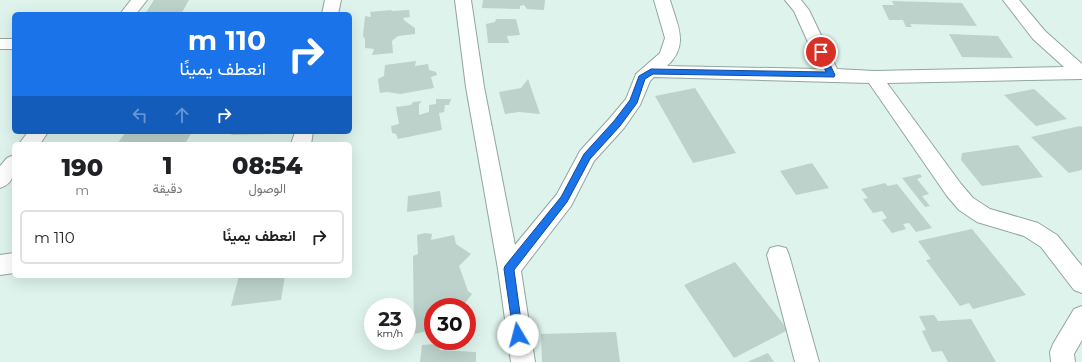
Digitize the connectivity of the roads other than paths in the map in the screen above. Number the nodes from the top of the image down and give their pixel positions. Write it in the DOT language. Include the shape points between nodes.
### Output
graph roads {
  1 [pos="139,0"];
  2 [pos="333,0"];
  3 [pos="463,0"];
  4 [pos="662,0"];
  5 [pos="793,0"];
  6 [pos="1011,0"];
  7 [pos="130,12"];
  8 [pos="330,12"];
  9 [pos="0,44"];
  10 [pos="12,44"];
  11 [pos="651,71"];
  12 [pos="1081,72"];
  13 [pos="831,75"];
  14 [pos="874,78"];
  15 [pos="37,134"];
  16 [pos="31,142"];
  17 [pos="12,165"];
  18 [pos="0,180"];
  19 [pos="778,255"];
  20 [pos="12,263"];
  21 [pos="0,265"];
  22 [pos="509,269"];
  23 [pos="1082,283"];
  24 [pos="1082,317"];
  25 [pos="523,362"];
  26 [pos="807,362"];
  27 [pos="1063,362"];
  1 -- 7 [label="street"];
  2 -- 8 [label="street"];
  3 -- 22 [label="street" via="475,87"];
  4 -- 11 [label="street" via="673,38 668,55"];
  5 -- 13 [label="street" via="801,10"];
  6 -- 12 [label="street" via="1039,35"];
  9 -- 10 [label="street"];
  11 -- 13 [label="street"];
  11 -- 22 [label="street" via="642,78 634,101 587,156 564,200"];
  12 -- 14 [label="street"];
  13 -- 14 [label="street"];
  14 -- 23 [label="street" via="966,204 984,216 1030,229 1049,241"];
  15 -- 16 [label="street"];
  17 -- 18 [label="street"];
  19 -- 26 [label="street"];
  20 -- 21 [label="street"];
  22 -- 25 [label="street"];
  24 -- 27 [label="street" via="1062,352"];
}
